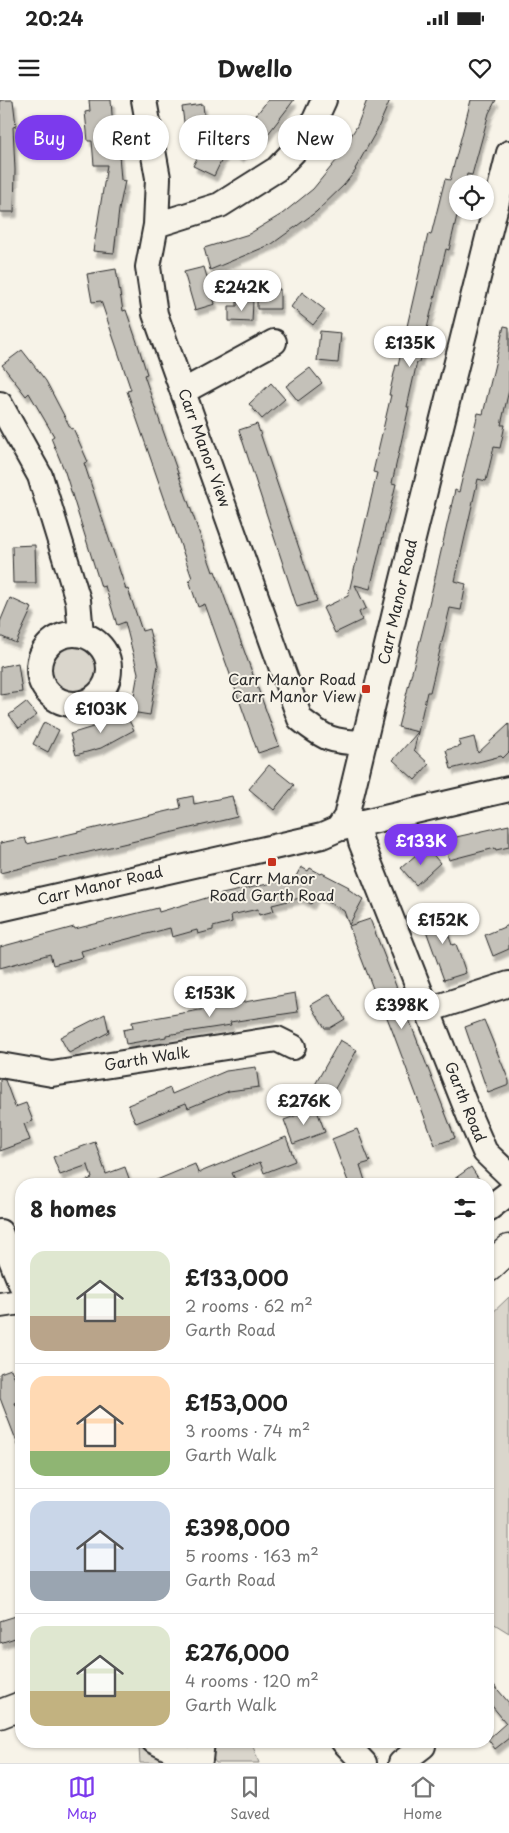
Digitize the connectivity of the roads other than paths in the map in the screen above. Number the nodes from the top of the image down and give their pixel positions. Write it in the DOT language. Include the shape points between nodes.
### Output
graph roads {
  1 [pos="144,100"];
  2 [pos="324,100"];
  3 [pos="509,153"];
  4 [pos="156,224"];
  5 [pos="274,342"];
  6 [pos="184,391"];
  7 [pos="0,404"];
  8 [pos="81,634"];
  9 [pos="364,743"];
  10 [pos="509,790"];
  11 [pos="348,827"];
  12 [pos="0,909"];
  13 [pos="509,984"];
  14 [pos="428,1010"];
  15 [pos="293,1047"];
  16 [pos="0,1065"];
  17 [pos="509,1175"];
  18 [pos="509,1193"];
  19 [pos="494,1204"];
  20 [pos="0,1232"];
  21 [pos="509,1249"];
  22 [pos="494,1263"];
  23 [pos="15,1269"];
  24 [pos="15,1303"];
  25 [pos="0,1305"];
  26 [pos="15,1709"];
  27 [pos="0,1715"];
  28 [pos="15,1716"];
  29 [pos="169,1748"];
  30 [pos="350,1748"];
  31 [pos="420,1748"];
  32 [pos="196,1754"];
  33 [pos="364,1763"];
  34 [pos="401,1763"];
  1 -- 4 [label="street, Carr Manor View" via="158,178"];
  2 -- 4 [label="street" via="298,147 276,170 220,205"];
  3 -- 9 [label="street, Carr Manor Road"];
  4 -- 6 [label="street, Carr Manor View" via="148,267 155,314"];
  5 -- 6 [label="street"];
  6 -- 9 [label="street, Carr Manor View" via="300,719 322,737"];
  7 -- 8 [label="street" via="40,476 78,600"];
  9 -- 11 [label="street, Carr Manor Road" via="346,817"];
  10 -- 11 [label="street"];
  11 -- 12 [label="street, Carr Manor Road" via="322,836"];
  11 -- 14 [label="street, Garth Road" via="361,842"];
  13 -- 14 [label="street"];
  14 -- 17 [label="street, Garth Road" via="485,1152"];
  15 -- 16 [label="street, Garth Walk" via="277,1040 52,1074"];
  18 -- 19 [label="street"];
  20 -- 23 [label="street"];
  21 -- 22 [label="main road"];
  24 -- 25 [label="street"];
  26 -- 27 [label="main road"];
  27 -- 28 [label="main road"];
  29 -- 32 [label="street"];
  30 -- 33 [label="street"];
  31 -- 34 [label="street"];
}
